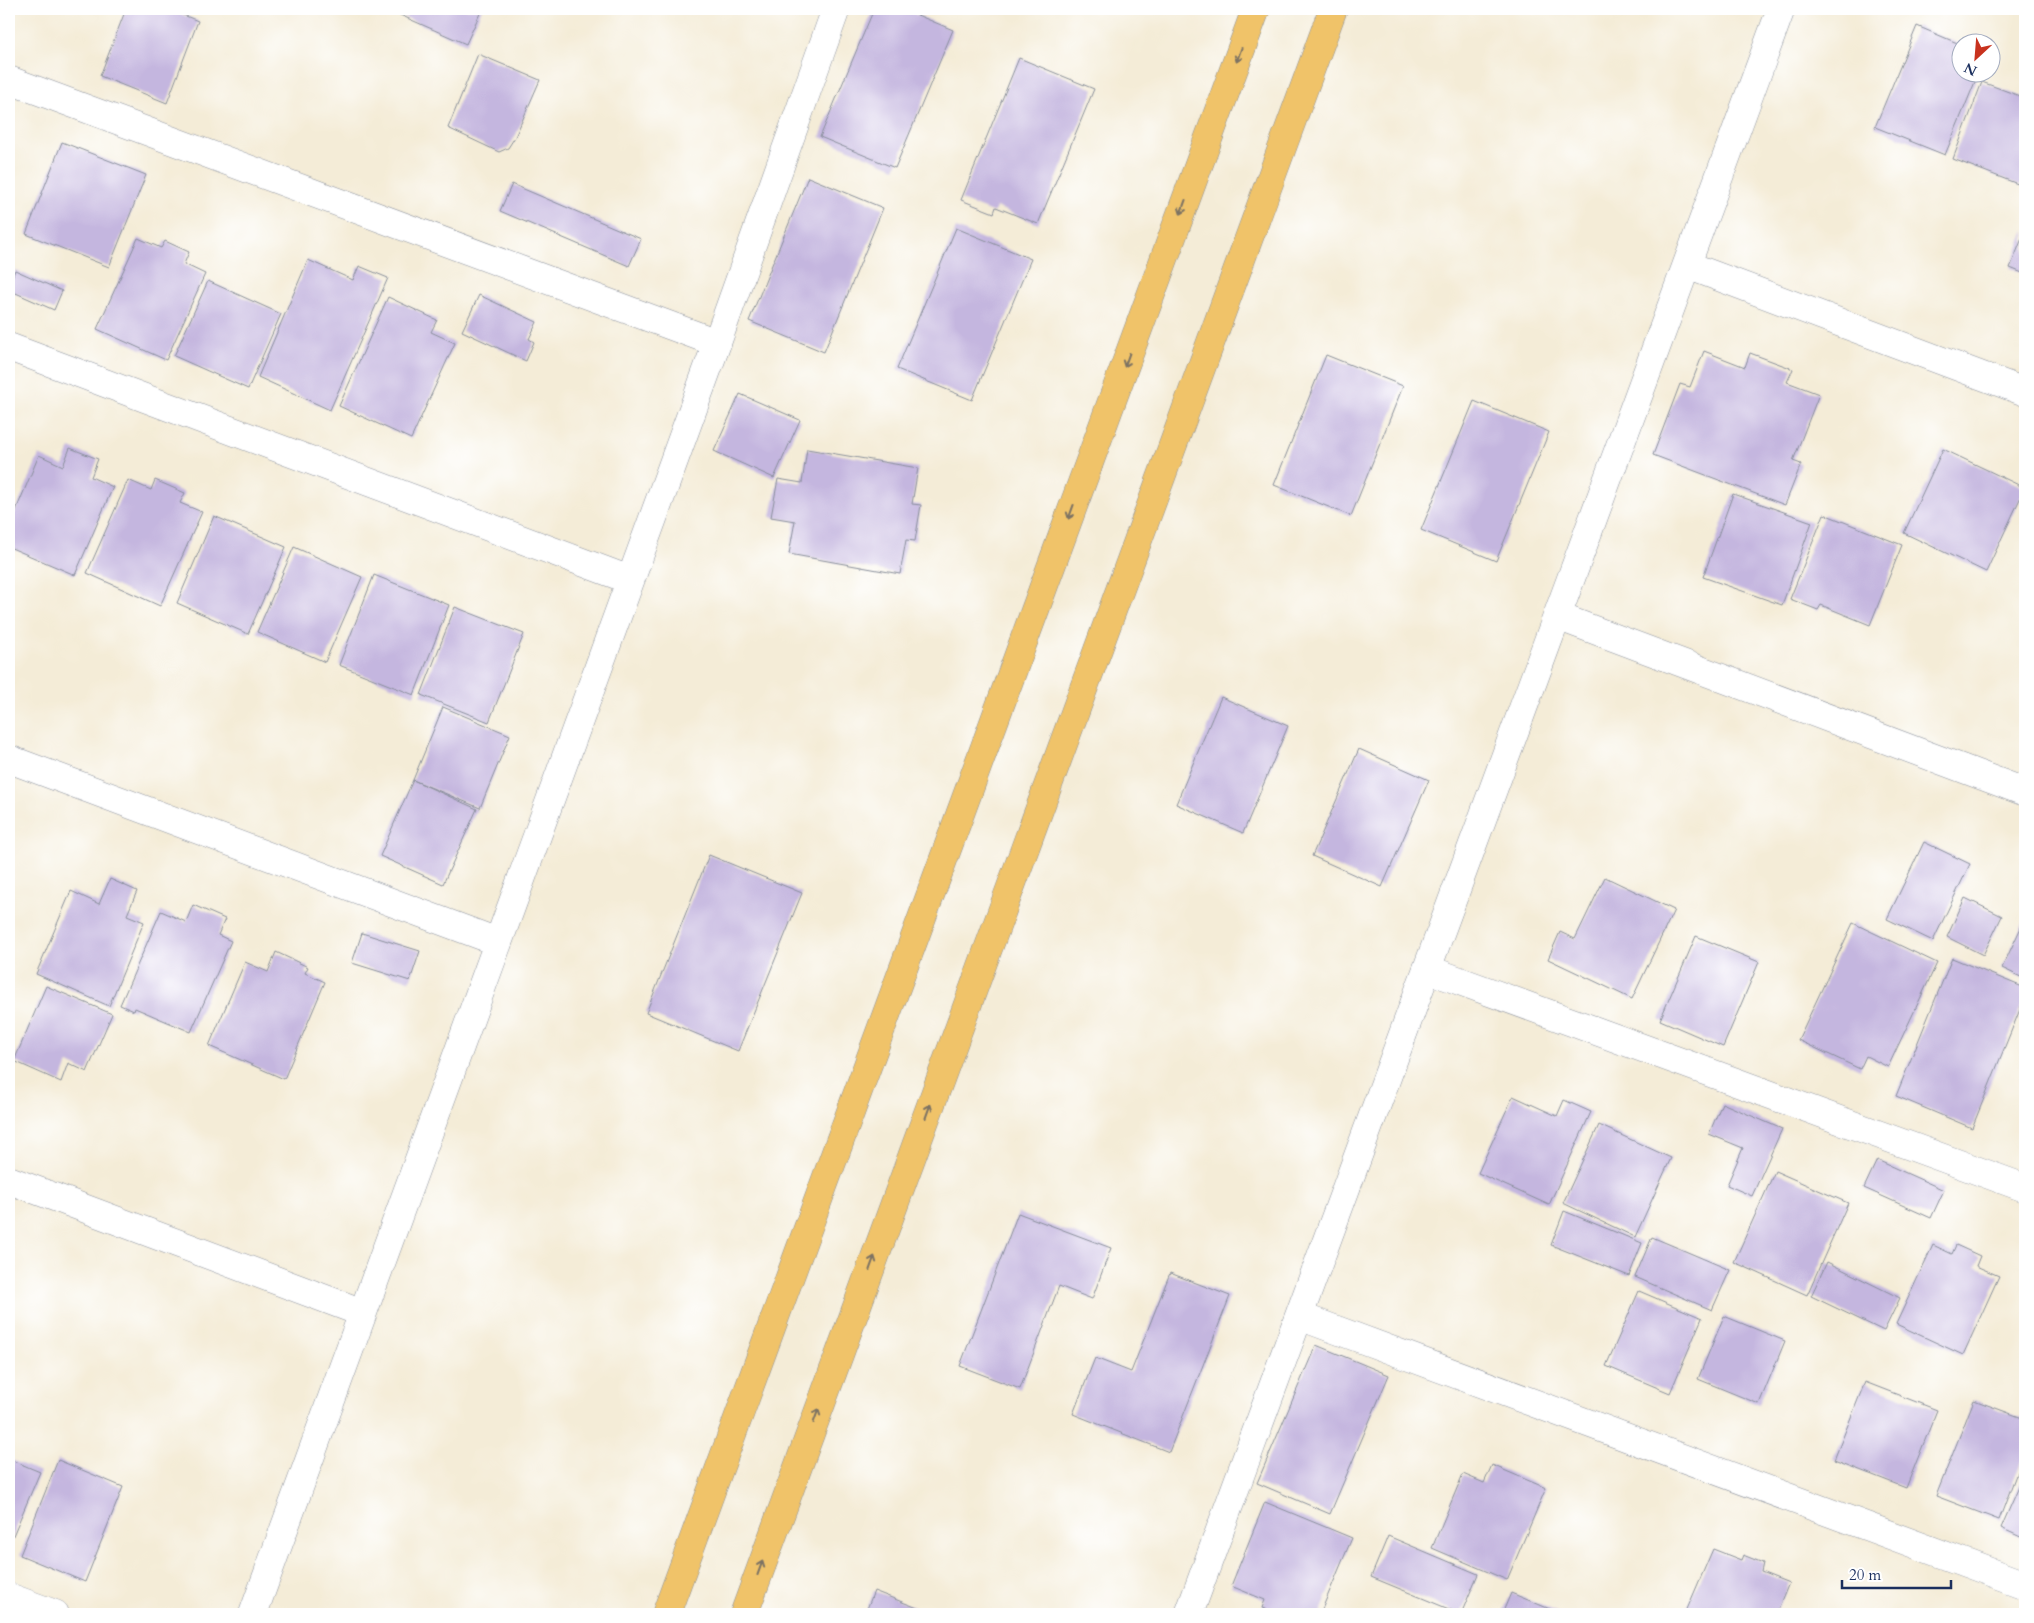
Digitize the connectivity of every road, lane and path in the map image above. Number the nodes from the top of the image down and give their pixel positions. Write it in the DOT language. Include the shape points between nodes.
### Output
graph roads {
  1 [pos="836,9"];
  2 [pos="1256,9"];
  3 [pos="1333,9"];
  4 [pos="1781,9"];
  5 [pos="9,80"];
  6 [pos="1687,265"];
  7 [pos="717,344"];
  8 [pos="9,347"];
  9 [pos="2025,392"];
  10 [pos="630,580"];
  11 [pos="1557,616"];
  12 [pos="9,759"];
  13 [pos="2025,792"];
  14 [pos="498,942"];
  15 [pos="1427,969"];
  16 [pos="9,1180"];
  17 [pos="2025,1188"];
  18 [pos="363,1313"];
  19 [pos="1299,1316"];
  20 [pos="2025,1585"];
  21 [pos="9,1597"];
  22 [pos="56,1614"];
  23 [pos="253,1614"];
  24 [pos="666,1614"];
  25 [pos="744,1614"];
  26 [pos="1189,1614"];
  1 -- 7 [label="street"];
  2 -- 24 [label="main road, one-way"];
  25 -- 3 [label="main road, one-way"];
  4 -- 6 [label="street"];
  5 -- 7 [label="street"];
  6 -- 9 [label="street"];
  6 -- 11 [label="street"];
  7 -- 10 [label="street"];
  8 -- 10 [label="street"];
  10 -- 14 [label="street"];
  11 -- 13 [label="street"];
  11 -- 15 [label="street"];
  12 -- 14 [label="street"];
  14 -- 18 [label="street"];
  15 -- 17 [label="street"];
  15 -- 19 [label="street"];
  16 -- 18 [label="street"];
  18 -- 23 [label="street"];
  19 -- 20 [label="street"];
  19 -- 26 [label="street"];
  21 -- 22 [label="street"];
}
